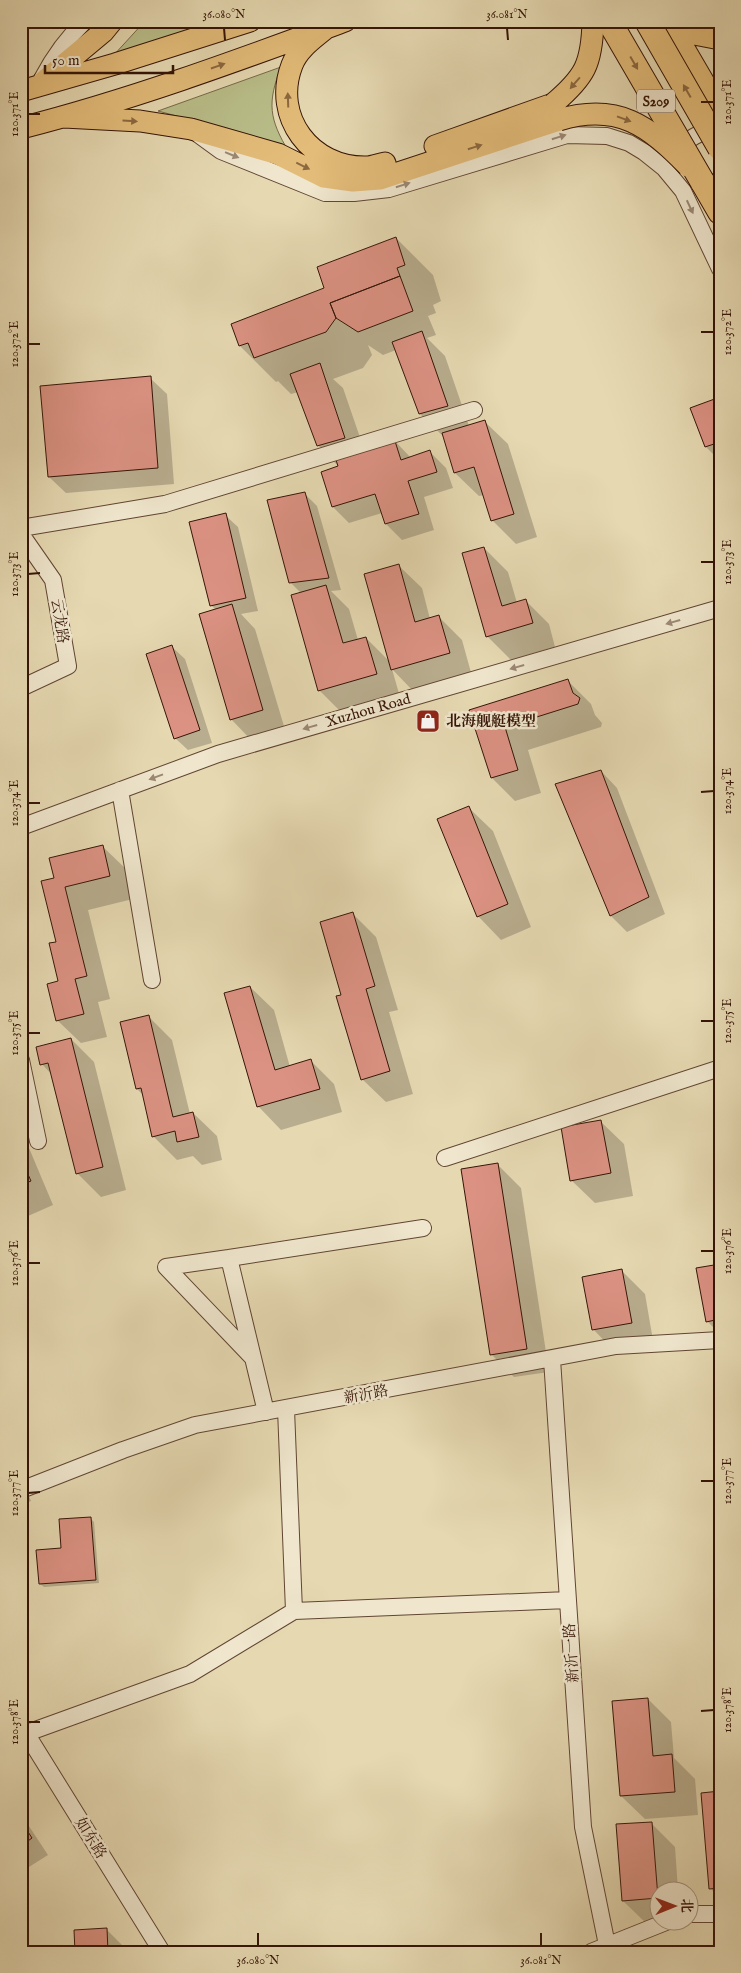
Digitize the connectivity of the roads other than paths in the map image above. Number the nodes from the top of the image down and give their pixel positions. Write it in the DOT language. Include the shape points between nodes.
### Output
graph roads {
  1 [pos="85,21"];
  2 [pos="112,21"];
  3 [pos="250,21"];
  4 [pos="345,21"];
  5 [pos="593,21"];
  6 [pos="609,21"];
  7 [pos="647,21"];
  8 [pos="668,21"];
  9 [pos="676,21"];
  10 [pos="326,28"];
  11 [pos="720,39"];
  12 [pos="29,89"];
  13 [pos="720,110"];
  14 [pos="556,112"];
  15 [pos="64,117"];
  16 [pos="720,127"];
  17 [pos="21,128"];
  18 [pos="191,129"];
  19 [pos="720,148"];
  20 [pos="664,168"];
  21 [pos="702,181"];
  22 [pos="720,212"];
  23 [pos="720,269"];
  24 [pos="474,410"];
  25 [pos="21,528"];
  26 [pos="21,534"];
  27 [pos="720,608"];
  28 [pos="21,688"];
  29 [pos="120,790"];
  30 [pos="21,827"];
  31 [pos="152,980"];
  32 [pos="21,1060"];
  33 [pos="720,1068"];
  34 [pos="38,1141"];
  35 [pos="445,1158"];
  36 [pos="422,1228"];
  37 [pos="229,1258"];
  38 [pos="720,1340"];
  39 [pos="252,1357"];
  40 [pos="552,1360"];
  41 [pos="286,1409"];
  42 [pos="266,1412"];
  43 [pos="21,1490"];
  44 [pos="568,1600"];
  45 [pos="294,1611"];
  46 [pos="24,1729"];
  47 [pos="698,1914"];
  48 [pos="720,1914"];
  49 [pos="648,1929"];
  50 [pos="607,1945"];
  51 [pos="162,1952"];
  52 [pos="591,1952"];
  1 -- 12 [label="street"];
  2 -- 12 [label="main road" via="103,32"];
  3 -- 12 [label="main road"];
  4 -- 10 [label="main road"];
  5 -- 14 [label="main road, one-way, bridge" via="585,70"];
  6 -- 21 [label="highway, S209, one-way, bridge"];
  19 -- 7 [label="highway, S209, one-way, bridge"];
  8 -- 13 [label="main road"];
  9 -- 11 [label="main road" via="689,33"];
  14 -- 10 [label="main road, one-way" via="367,167 326,159 300,134 290,118 286,102 292,64 305,45"];
  15 -- 10 [label="main road, one-way"];
  18 -- 14 [label="main road, one-way" via="278,154 324,176 353,181 380,179"];
  14 -- 21 [label="main road, one-way, bridge" via="610,114 628,120 652,132"];
  15 -- 17 [label="main road"];
  15 -- 18 [label="main road, one-way" via="140,121"];
  16 -- 20 [label="street" via="701,132 687,141"];
  18 -- 20 [label="street, one-way" via="222,151 325,193 389,189 567,135 607,136 630,143"];
  20 -- 23 [label="street, one-way" via="683,191"];
  21 -- 22 [label="highway, S209"];
  24 -- 25 [label="street" via="165,504"];
  26 -- 28 [label="street, 云龙路" via="54,580 68,666"];
  27 -- 29 [label="street, Xuzhou Road, one-way" via="218,754"];
  29 -- 30 [label="street, Xuzhou Road"];
  29 -- 31 [label="street"];
  32 -- 34 [label="street"];
  33 -- 35 [label="street"];
  36 -- 37 [label="street"];
  37 -- 39 [label="street"];
  37 -- 39 [label="street" via="166,1267"];
  38 -- 40 [label="street, 新沂路" via="616,1346"];
  39 -- 42 [label="street"];
  40 -- 41 [label="street, 新沂路"];
  40 -- 44 [label="street, 新沂一路"];
  41 -- 42 [label="street, 新沂路"];
  41 -- 45 [label="street"];
  42 -- 43 [label="street, 新沂路" via="195,1425"];
  44 -- 45 [label="street"];
  44 -- 50 [label="street, 新沂一路" via="583,1827"];
  45 -- 46 [label="street" via="190,1674"];
  46 -- 51 [label="street, 如东路"];
  47 -- 48 [label="street"];
  49 -- 50 [label="street"];
  50 -- 52 [label="street"];
}
